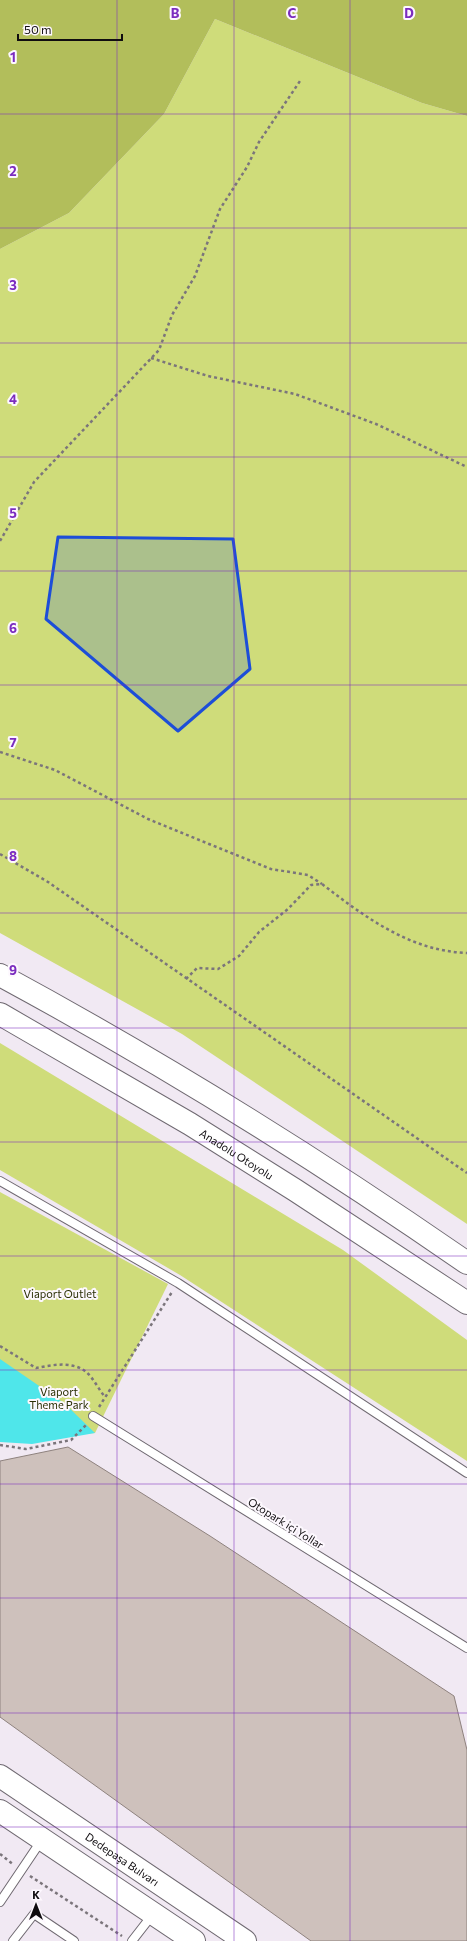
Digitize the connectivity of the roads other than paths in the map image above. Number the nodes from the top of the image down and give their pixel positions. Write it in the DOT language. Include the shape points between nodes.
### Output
graph roads {
  1 [pos="0,975"];
  2 [pos="0,1014"];
  3 [pos="0,1181"];
  4 [pos="377,1201"];
  5 [pos="467,1251"];
  6 [pos="467,1263"];
  7 [pos="467,1303"];
  8 [pos="93,1416"];
  9 [pos="467,1473"];
  10 [pos="467,1648"];
  11 [pos="0,1776"];
  12 [pos="0,1811"];
  13 [pos="42,1840"];
  14 [pos="0,1902"];
  15 [pos="153,1914"];
  16 [pos="128,1940"];
  17 [pos="13,1941"];
  18 [pos="74,1941"];
  19 [pos="194,1941"];
  20 [pos="245,1941"];
  1 -- 4 [label="main road" via="192,1085"];
  2 -- 7 [label="main road, Anadolu Otoyolu" via="190,1124"];
  3 -- 9 [label="lane" via="178,1283"];
  4 -- 5 [label="main road"];
  4 -- 6 [label="main road"];
  8 -- 10 [label="lane, Otopark içi Yollar"];
  11 -- 20 [label="main road, Dedepaşa Bulvarı"];
  12 -- 13 [label="main road"];
  13 -- 14 [label="lane"];
  13 -- 15 [label="main road"];
  15 -- 16 [label="lane"];
  15 -- 19 [label="main road"];
  17 -- 18 [label="lane" via="34,1914"];
}
